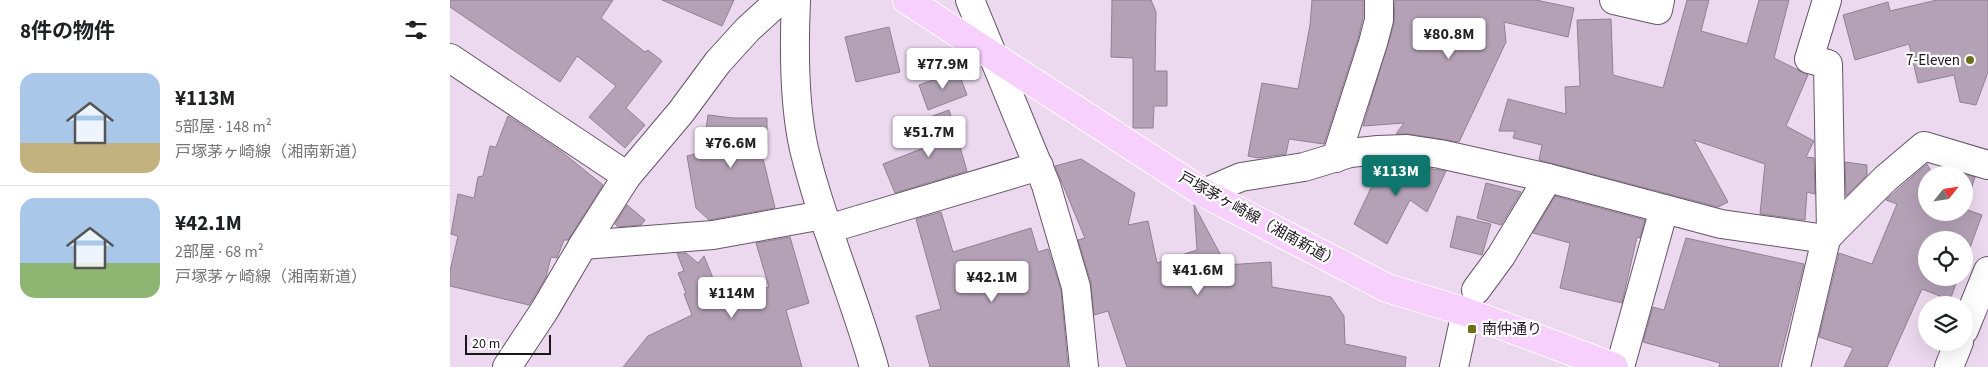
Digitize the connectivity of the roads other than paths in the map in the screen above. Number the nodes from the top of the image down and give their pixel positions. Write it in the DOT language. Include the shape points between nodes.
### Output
graph roads {
  1 [pos="780,0"];
  2 [pos="796,0"];
  3 [pos="907,0"];
  4 [pos="970,0"];
  5 [pos="1379,0"];
  6 [pos="1614,0"];
  7 [pos="1660,0"];
  8 [pos="1827,0"];
  9 [pos="995,57"];
  10 [pos="450,58"];
  11 [pos="1336,158"];
  12 [pos="1988,165"];
  13 [pos="1039,166"];
  14 [pos="627,176"];
  15 [pos="1548,178"];
  16 [pos="1204,193"];
  17 [pos="1664,209"];
  18 [pos="825,222"];
  19 [pos="1829,236"];
  20 [pos="583,244"];
  21 [pos="1988,271"];
  22 [pos="1471,301"];
  23 [pos="1973,308"];
  24 [pos="1955,351"];
  25 [pos="1089,363"];
  26 [pos="507,367"];
  27 [pos="874,367"];
  28 [pos="1454,367"];
  29 [pos="1614,367"];
  30 [pos="1620,367"];
  31 [pos="1796,367"];
  32 [pos="1949,367"];
  1 -- 14 [label="street" via="718,62"];
  2 -- 18 [label="street" via="797,95 804,147"];
  3 -- 9 [label="main road, 戸塚茅ヶ崎線（湘南新道）"];
  4 -- 9 [label="street"];
  5 -- 11 [label="street" via="1379,20 1373,43"];
  6 -- 7 [label="street" via="1658,10"];
  8 -- 19 [label="street" via="1810,59 1828,64"];
  9 -- 13 [label="street"];
  9 -- 16 [label="main road, 戸塚茅ヶ崎線（湘南新道）"];
  10 -- 14 [label="street"];
  11 -- 15 [label="street" via="1350,153 1407,149"];
  11 -- 16 [label="street" via="1304,167 1241,177"];
  12 -- 19 [label="street" via="1924,146 1885,179"];
  13 -- 18 [label="street"];
  13 -- 25 [label="street" via="1076,286"];
  14 -- 20 [label="street"];
  15 -- 17 [label="street"];
  15 -- 22 [label="street"];
  16 -- 22 [label="main road, 戸塚茅ヶ崎線（湘南新道）" via="1387,288"];
  17 -- 19 [label="street" via="1721,224"];
  17 -- 30 [label="street"];
  18 -- 20 [label="street" via="713,235"];
  18 -- 27 [label="street"];
  19 -- 31 [label="street"];
  20 -- 26 [label="street"];
  21 -- 23 [label="street"];
  22 -- 28 [label="street"];
  22 -- 29 [label="main road, 戸塚茅ヶ崎線（湘南新道）"];
  24 -- 32 [label="street"];
}
